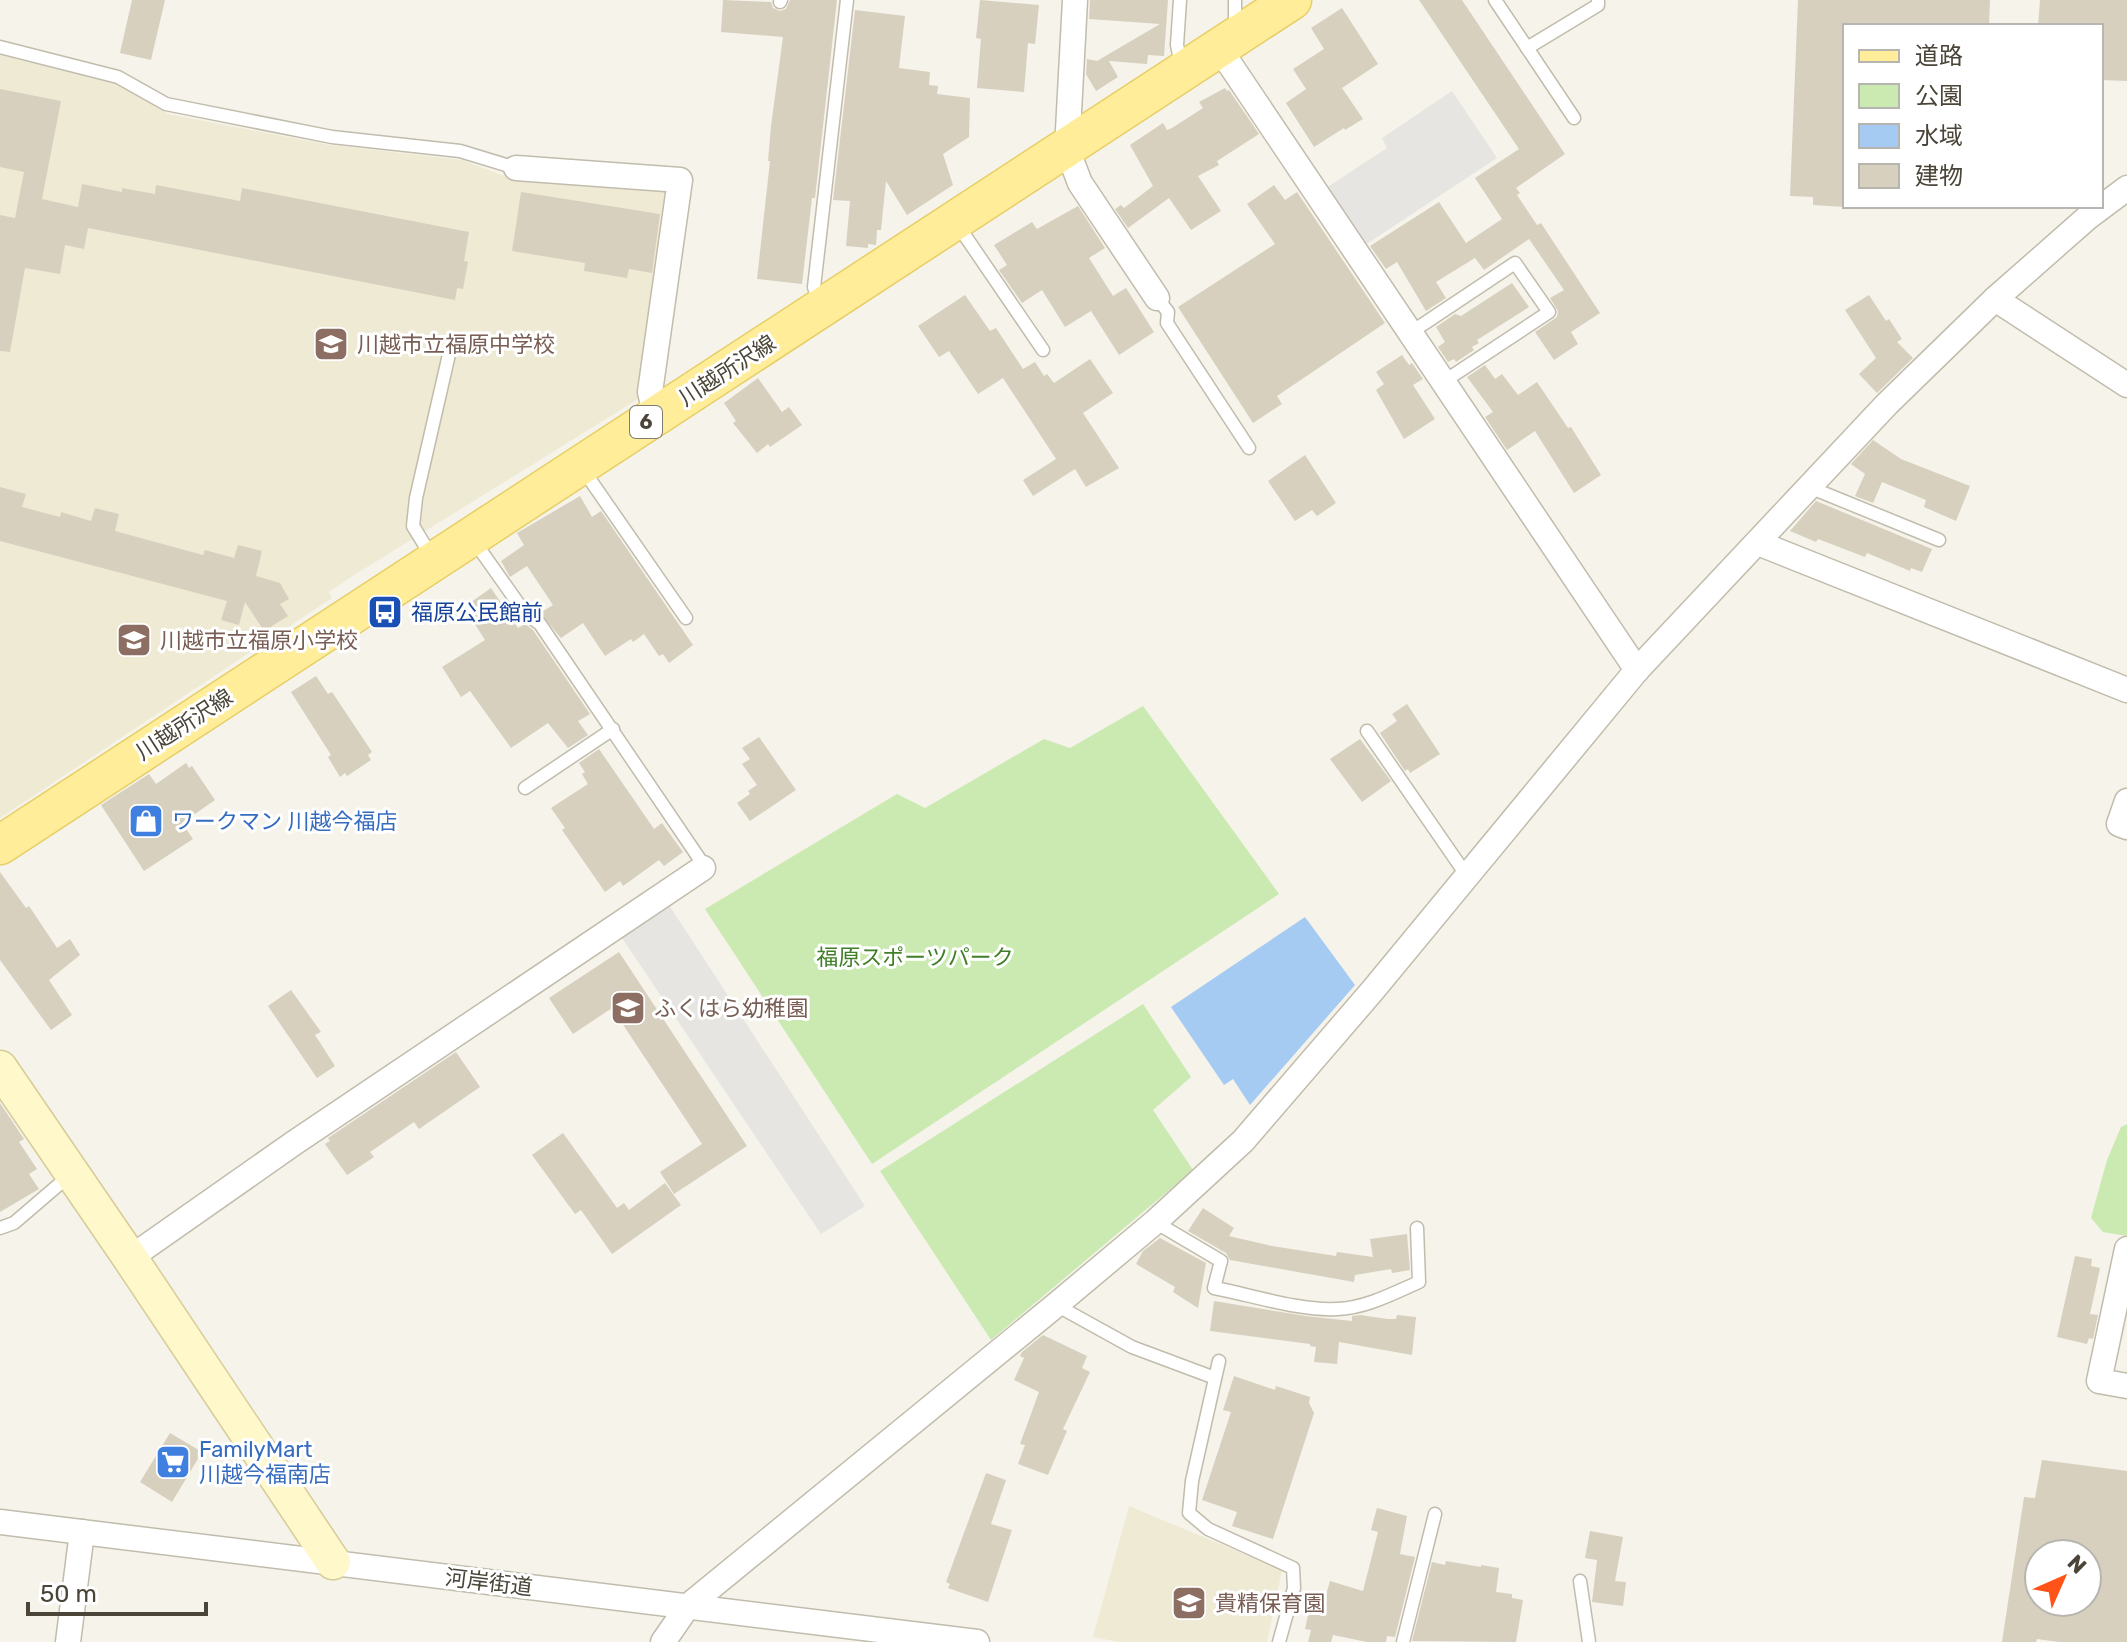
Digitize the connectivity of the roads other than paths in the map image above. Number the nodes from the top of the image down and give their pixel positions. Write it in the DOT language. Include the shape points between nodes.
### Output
graph roads {
  1 [pos="847,0"];
  2 [pos="1075,0"];
  3 [pos="1180,0"];
  4 [pos="1292,0"];
  5 [pos="1495,0"];
  6 [pos="1598,0"];
  7 [pos="1232,27"];
  8 [pos="0,47"];
  9 [pos="1527,48"];
  10 [pos="1185,71"];
  11 [pos="1574,118"];
  12 [pos="1067,149"];
  13 [pos="516,168"];
  14 [pos="2127,188"];
  15 [pos="2103,206"];
  16 [pos="2100,208"];
  17 [pos="956,222"];
  18 [pos="1157,298"];
  19 [pos="1995,299"];
  20 [pos="821,308"];
  21 [pos="1410,333"];
  22 [pos="460,339"];
  23 [pos="1043,350"];
  24 [pos="1443,382"];
  25 [pos="2127,385"];
  26 [pos="659,414"];
  27 [pos="1249,448"];
  28 [pos="580,465"];
  29 [pos="1809,487"];
  30 [pos="471,535"];
  31 [pos="1939,540"];
  32 [pos="1758,543"];
  33 [pos="433,560"];
  34 [pos="686,618"];
  35 [pos="1637,670"];
  36 [pos="2127,690"];
  37 [pos="613,729"];
  38 [pos="1367,731"];
  39 [pos="525,788"];
  40 [pos="2127,801"];
  41 [pos="2127,827"];
  42 [pos="0,845"];
  43 [pos="703,868"];
  44 [pos="1467,876"];
  45 [pos="0,1068"];
  46 [pos="71,1174"];
  47 [pos="1155,1222"];
  48 [pos="0,1228"];
  49 [pos="1417,1228"];
  50 [pos="2127,1249"];
  51 [pos="130,1258"];
  52 [pos="1056,1305"];
  53 [pos="1219,1361"];
  54 [pos="1215,1378"];
  55 [pos="2127,1386"];
  56 [pos="1435,1514"];
  57 [pos="0,1522"];
  58 [pos="82,1532"];
  59 [pos="333,1562"];
  60 [pos="1580,1581"];
  61 [pos="688,1606"];
  62 [pos="68,1642"];
  63 [pos="663,1642"];
  64 [pos="977,1642"];
  65 [pos="1279,1642"];
  66 [pos="1403,1642"];
  67 [pos="1589,1642"];
  1 -- 20 [label="lane" via="814,287"];
  2 -- 12 [label="street"];
  3 -- 10 [label="lane" via="1178,56"];
  4 -- 7 [label="main road, 川越所沢線 / 6"];
  5 -- 9 [label="lane"];
  6 -- 9 [label="lane" via="1598,5"];
  7 -- 10 [label="main road, 川越所沢線 / 6"];
  7 -- 21 [label="street"];
  8 -- 13 [label="lane" via="118,77 166,104 332,137 460,151"];
  9 -- 11 [label="lane"];
  10 -- 12 [label="main road, 川越所沢線 / 6"];
  12 -- 17 [label="main road, 川越所沢線 / 6"];
  12 -- 18 [label="street" via="1080,183"];
  13 -- 26 [label="street" via="680,180 650,392"];
  14 -- 15 [label="street"];
  16 -- 19 [label="street"];
  17 -- 20 [label="main road, 川越所沢線 / 6"];
  17 -- 23 [label="lane"];
  18 -- 27 [label="lane" via="1168,312 1167,323"];
  19 -- 25 [label="street"];
  19 -- 29 [label="street"];
  20 -- 26 [label="main road, 川越所沢線 / 6"];
  21 -- 24 [label="street"];
  21 -- 24 [label="lane" via="1515,263 1549,312"];
  22 -- 33 [label="lane" via="450,350 416,498 413,526"];
  24 -- 35 [label="street"];
  26 -- 28 [label="main road, 川越所沢線 / 6"];
  28 -- 30 [label="main road, 川越所沢線 / 6"];
  28 -- 34 [label="lane"];
  29 -- 31 [label="lane"];
  29 -- 32 [label="street"];
  30 -- 33 [label="main road, 川越所沢線 / 6"];
  30 -- 37 [label="lane"];
  32 -- 35 [label="street"];
  32 -- 36 [label="street"];
  33 -- 42 [label="main road, 川越所沢線 / 6"];
  35 -- 44 [label="street"];
  37 -- 39 [label="lane"];
  37 -- 43 [label="lane"];
  38 -- 44 [label="lane"];
  40 -- 41 [label="street" via="2119,824"];
  43 -- 51 [label="street"];
  44 -- 47 [label="street" via="1243,1141"];
  45 -- 46 [label="street"];
  46 -- 48 [label="lane" via="14,1223"];
  46 -- 51 [label="street"];
  47 -- 49 [label="lane" via="1221,1261 1214,1288 1337,1309 1375,1302 1419,1282"];
  47 -- 52 [label="street"];
  50 -- 55 [label="street" via="2099,1381"];
  51 -- 59 [label="street"];
  52 -- 54 [label="lane" via="1132,1347"];
  52 -- 61 [label="street"];
  53 -- 54 [label="lane"];
  54 -- 65 [label="lane" via="1189,1513 1208,1529 1293,1568 1294,1588"];
  56 -- 66 [label="lane"];
  57 -- 58 [label="street, 河岸街道"];
  58 -- 59 [label="street, 河岸街道"];
  58 -- 62 [label="street"];
  59 -- 61 [label="street, 河岸街道"];
  60 -- 67 [label="lane"];
  61 -- 63 [label="street"];
  61 -- 64 [label="street, 河岸街道"];
}
